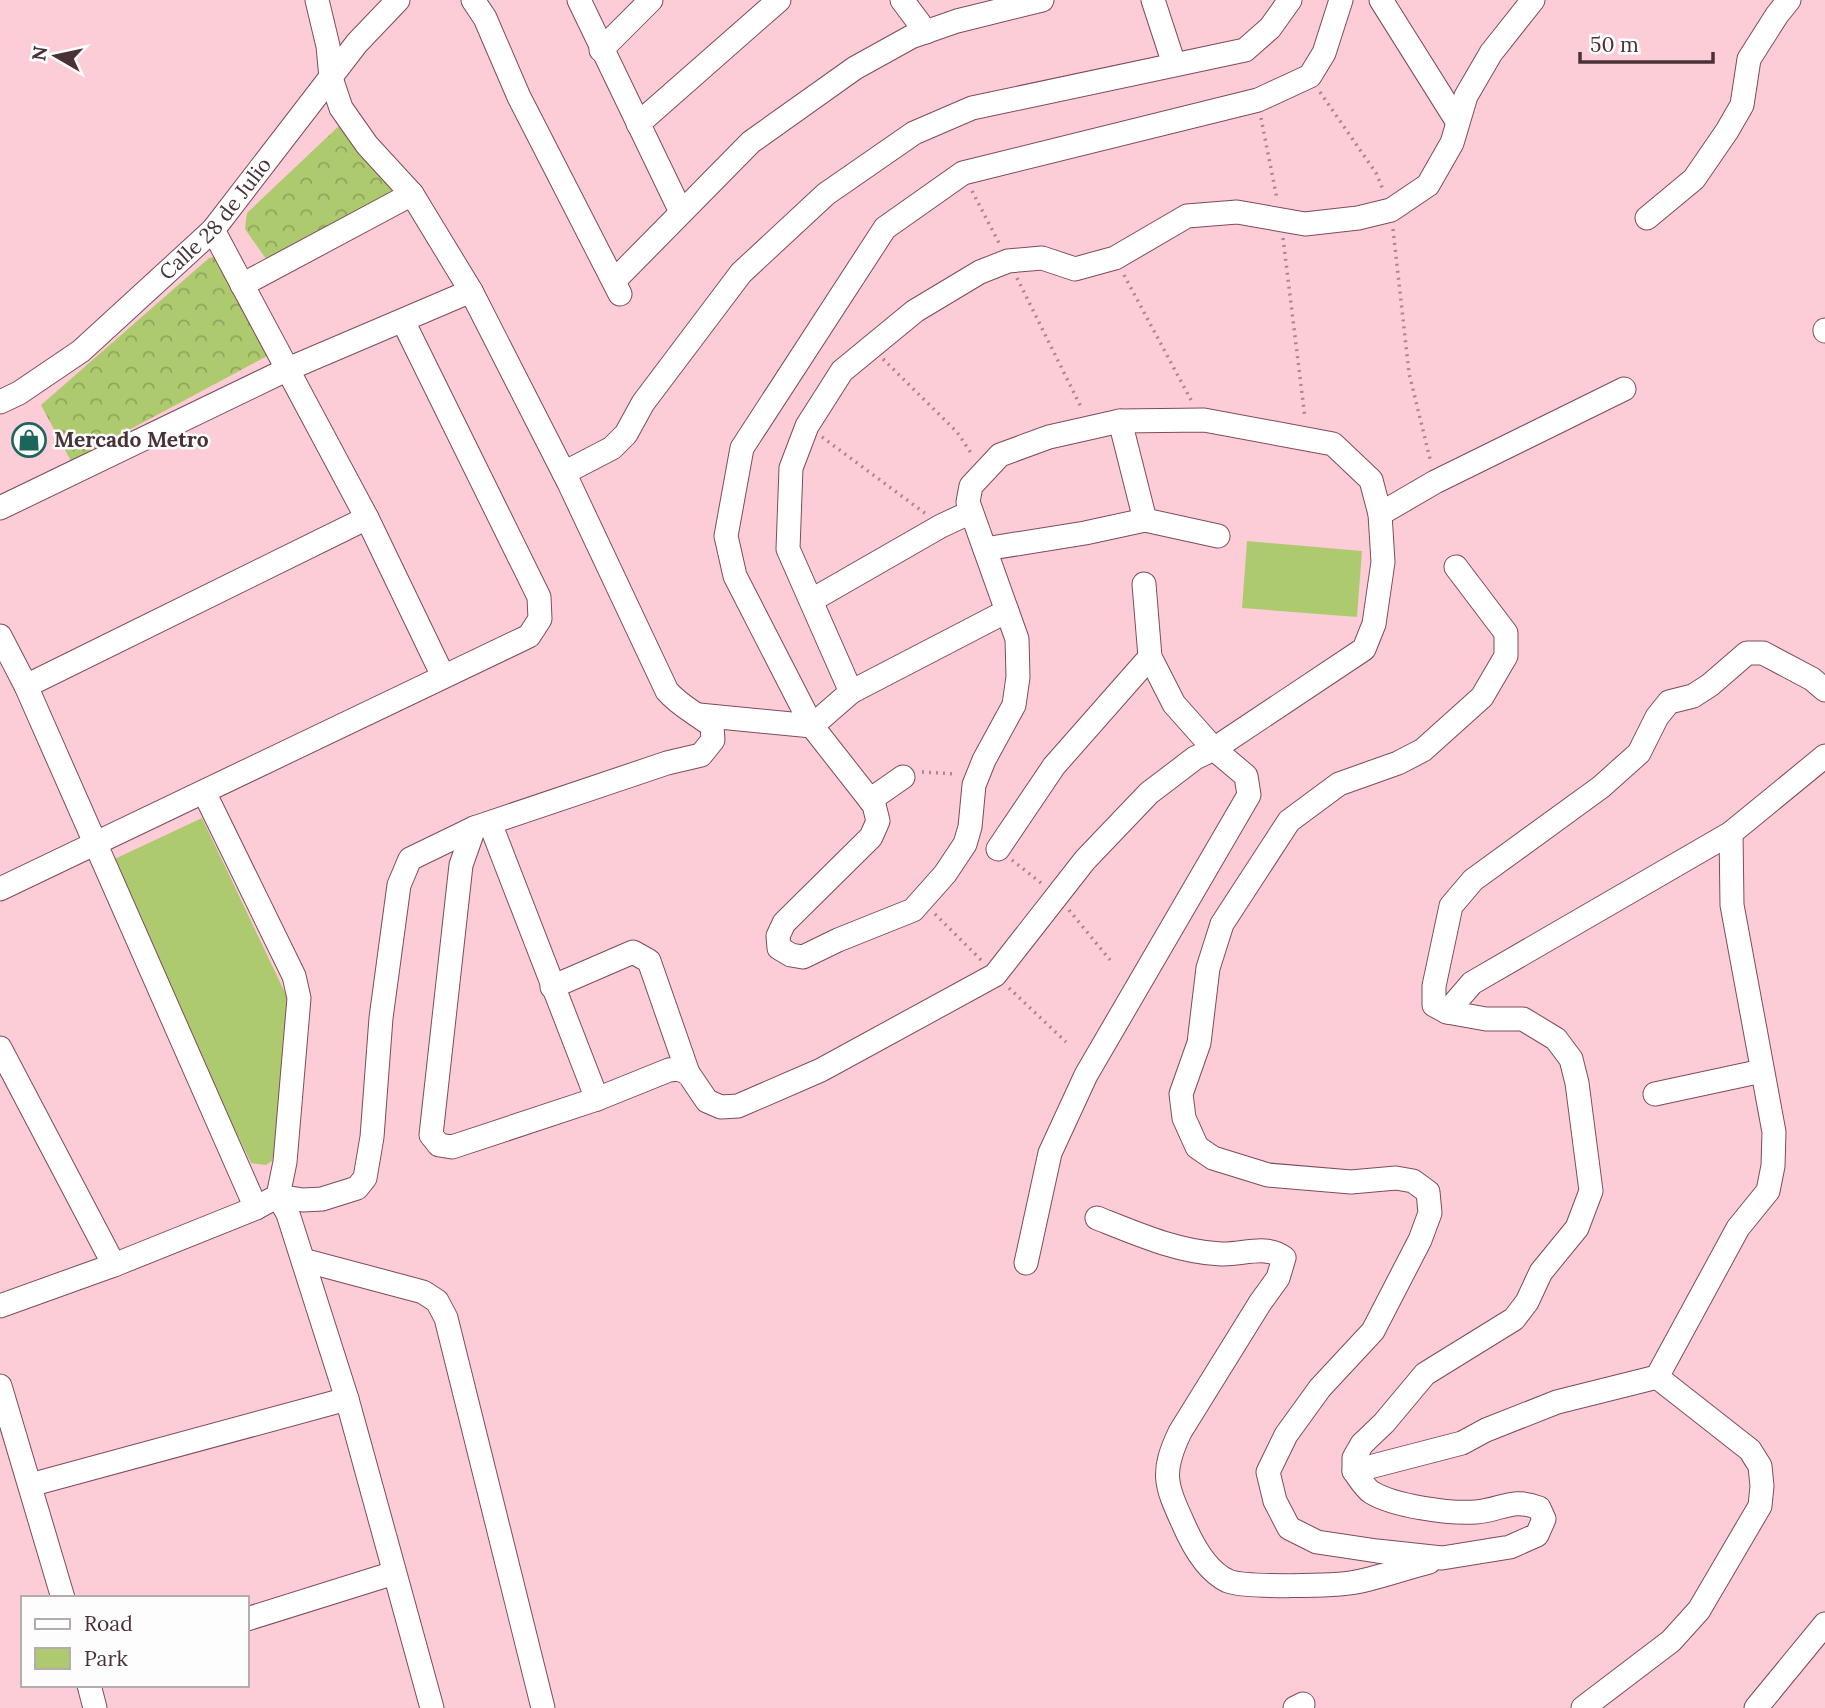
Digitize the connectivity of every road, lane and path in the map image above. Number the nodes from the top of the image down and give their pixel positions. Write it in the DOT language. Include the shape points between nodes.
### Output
graph roads {
  1 [pos="317,0"];
  2 [pos="398,0"];
  3 [pos="473,0"];
  4 [pos="579,0"];
  5 [pos="651,0"];
  6 [pos="779,0"];
  7 [pos="902,0"];
  8 [pos="1042,0"];
  9 [pos="1290,0"];
  10 [pos="1341,0"];
  11 [pos="1381,0"];
  12 [pos="1533,0"];
  13 [pos="1789,0"];
  14 [pos="1155,1"];
  15 [pos="1010,4"];
  16 [pos="926,32"];
  17 [pos="601,50"];
  18 [pos="1174,64"];
  19 [pos="1310,76"];
  20 [pos="331,78"];
  21 [pos="1258,100"];
  22 [pos="1457,121"];
  23 [pos="638,124"];
  24 [pos="963,173"];
  25 [pos="412,194"];
  26 [pos="1391,210"];
  27 [pos="681,212"];
  28 [pos="1647,218"];
  29 [pos="1281,220"];
  30 [pos="213,230"];
  31 [pos="1115,258"];
  32 [pos="1008,261"];
  33 [pos="242,285"];
  34 [pos="471,291"];
  35 [pos="403,321"];
  36 [pos="871,347"];
  37 [pos="288,369"];
  38 [pos="1624,389"];
  39 [pos="0,402"];
  40 [pos="1204,420"];
  41 [pos="1120,421"];
  42 [pos="807,426"];
  43 [pos="1091,426"];
  44 [pos="1307,438"];
  45 [pos="984,472"];
  46 [pos="564,473"];
  47 [pos="1435,482"];
  48 [pos="0,508"];
  49 [pos="971,512"];
  50 [pos="1380,514"];
  51 [pos="367,519"];
  52 [pos="1145,520"];
  53 [pos="941,526"];
  54 [pos="1218,536"];
  55 [pos="985,549"];
  56 [pos="1456,568"];
  57 [pos="1144,584"];
  58 [pos="812,600"];
  59 [pos="1007,611"];
  60 [pos="0,636"];
  61 [pos="1150,657"];
  62 [pos="443,676"];
  63 [pos="26,685"];
  64 [pos="1825,690"];
  65 [pos="851,692"];
  66 [pos="699,715"];
  67 [pos="812,726"];
  68 [pos="1214,749"];
  69 [pos="1825,756"];
  70 [pos="978,775"];
  71 [pos="903,776"];
  72 [pos="204,792"];
  73 [pos="870,800"];
  74 [pos="482,825"];
  75 [pos="1731,833"];
  76 [pos="96,844"];
  77 [pos="998,849"];
  78 [pos="0,889"];
  79 [pos="552,987"];
  80 [pos="1447,1012"];
  81 [pos="0,1048"];
  82 [pos="1762,1071"];
  83 [pos="6,1073"];
  84 [pos="688,1073"];
  85 [pos="1655,1094"];
  86 [pos="597,1099"];
  87 [pos="278,1196"];
  88 [pos="256,1208"];
  89 [pos="1097,1218"];
  90 [pos="303,1260"];
  91 [pos="1026,1263"];
  92 [pos="114,1265"];
  93 [pos="0,1306"];
  94 [pos="1657,1377"];
  95 [pos="0,1386"];
  96 [pos="347,1399"];
  97 [pos="1354,1471"];
  98 [pos="30,1485"];
  99 [pos="1442,1558"];
  100 [pos="394,1573"];
  101 [pos="62,1596"];
  102 [pos="248,1619"];
  103 [pos="1825,1623"];
  104 [pos="90,1687"];
  105 [pos="95,1708"];
  106 [pos="432,1708"];
  107 [pos="543,1708"];
  108 [pos="1583,1708"];
  109 [pos="1756,1708"];
  1 -- 20 [label="street"];
  2 -- 20 [label="street, Calle 28 de Julio"];
  3 -- 27 [label="street" via="617,288"];
  4 -- 17 [label="street"];
  5 -- 17 [label="street"];
  6 -- 23 [label="street"];
  7 -- 16 [label="street"];
  8 -- 15 [label="street"];
  9 -- 18 [label="street" via="1270,28 1245,50"];
  10 -- 19 [label="street" via="1324,52"];
  11 -- 22 [label="street"];
  12 -- 22 [label="street" via="1491,53"];
  13 -- 28 [label="street" via="1749,59 1742,105 1727,131 1694,178"];
  14 -- 18 [label="street"];
  15 -- 16 [label="street"];
  16 -- 27 [label="street" via="855,68 751,142"];
  17 -- 23 [label="street"];
  18 -- 46 [label="street" via="972,108 914,133 826,194 741,273 643,403 626,434 612,449"];
  19 -- 21 [label="street"];
  19 -- 26 [label="path" via="1376,173"];
  20 -- 25 [label="street" via="341,108"];
  20 -- 30 [label="street, Calle 28 de Julio"];
  21 -- 24 [label="street"];
  21 -- 29 [label="path"];
  22 -- 26 [label="street" via="1452,143 1428,186"];
  23 -- 27 [label="street"];
  24 -- 32 [label="path"];
  24 -- 67 [label="street" via="885,228 743,448 726,536 735,576"];
  25 -- 33 [label="street"];
  25 -- 34 [label="street"];
  26 -- 29 [label="street" via="1305,224"];
  26 -- 47 [label="path" via="1409,373"];
  29 -- 31 [label="street" via="1237,212 1187,216"];
  29 -- 44 [label="path"];
  30 -- 33 [label="street"];
  30 -- 39 [label="street, Calle 28 de Julio" via="81,351"];
  31 -- 32 [label="street" via="1075,269 1042,257"];
  31 -- 40 [label="path"];
  32 -- 36 [label="street" via="980,272 915,311"];
  32 -- 43 [label="path"];
  33 -- 37 [label="street"];
  34 -- 35 [label="street"];
  34 -- 46 [label="street"];
  35 -- 37 [label="street"];
  35 -- 62 [label="street" via="539,597 540,619 529,636"];
  36 -- 42 [label="street" via="842,371"];
  36 -- 45 [label="path" via="957,432"];
  37 -- 48 [label="street"];
  37 -- 51 [label="street"];
  38 -- 47 [label="street"];
  40 -- 41 [label="street"];
  40 -- 44 [label="street"];
  41 -- 43 [label="street"];
  41 -- 52 [label="street"];
  42 -- 53 [label="path"];
  42 -- 58 [label="street" via="791,468 788,549"];
  43 -- 45 [label="street" via="1000,455"];
  44 -- 50 [label="street" via="1333,444 1371,480"];
  45 -- 49 [label="street" via="971,486"];
  46 -- 66 [label="street" via="667,691 678,705"];
  47 -- 50 [label="street"];
  49 -- 53 [label="street"];
  49 -- 55 [label="street"];
  50 -- 68 [label="street" via="1382,562 1374,624 1364,649"];
  51 -- 62 [label="street"];
  51 -- 63 [label="street"];
  52 -- 54 [label="street"];
  52 -- 55 [label="street"];
  53 -- 58 [label="street"];
  55 -- 59 [label="street"];
  56 -- 99 [label="street" via="1506,633 1506,656 1482,697 1423,750 1339,784 1289,821 1222,924 1208,968 1199,1043 1181,1094 1184,1118 1197,1147 1213,1158 1268,1175 1351,1182 1396,1178 1413,1181 1428,1192 1430,1213 1420,1240 1373,1331 1320,1388 1286,1435 1268,1472 1275,1501 1289,1528 1317,1542"];
  57 -- 61 [label="street"];
  58 -- 65 [label="street"];
  59 -- 65 [label="street"];
  59 -- 70 [label="street" via="1017,639 1018,677 1013,705"];
  60 -- 63 [label="street"];
  61 -- 68 [label="street" via="1174,704"];
  61 -- 77 [label="street" via="1054,766"];
  62 -- 72 [label="street"];
  63 -- 76 [label="street"];
  64 -- 80 [label="street" via="1763,653 1747,653 1693,696 1669,702 1639,753 1601,788 1473,880 1451,906 1434,986 1434,1005"];
  65 -- 67 [label="street"];
  66 -- 67 [label="street"];
  66 -- 74 [label="street" via="712,726 713,740 702,755"];
  67 -- 73 [label="street"];
  68 -- 84 [label="street" via="1195,758 1140,803 1085,860 995,975 821,1070 738,1106 721,1107 706,1101"];
  68 -- 91 [label="street" via="1246,776 1250,795 1086,1075 1050,1153"];
  69 -- 75 [label="street"];
  70 -- 71 [label="path" via="918,772"];
  70 -- 73 [label="street" via="965,844 913,910 803,957 791,955 779,948 784,923 871,837 877,821"];
  71 -- 73 [label="street"];
  72 -- 76 [label="street"];
  72 -- 87 [label="street" via="294,976 299,998"];
  74 -- 79 [label="street"];
  74 -- 86 [label="street" via="461,865 431,1135 439,1145 452,1147"];
  74 -- 87 [label="street" via="410,859 399,885 365,1178 356,1188 322,1199"];
  75 -- 80 [label="street" via="1472,983"];
  75 -- 82 [label="street" via="1732,905"];
  76 -- 78 [label="street"];
  76 -- 88 [label="street"];
  79 -- 84 [label="street" via="633,952 642,955 649,961"];
  79 -- 86 [label="street"];
  80 -- 97 [label="street" via="1486,1019 1523,1018 1556,1039 1571,1059 1577,1083 1591,1191 1577,1228 1541,1272 1514,1319 1424,1374 1362,1444 1354,1458"];
  81 -- 83 [label="street"];
  82 -- 85 [label="street"];
  82 -- 94 [label="street" via="1774,1132 1768,1191 1738,1228"];
  83 -- 92 [label="street"];
  84 -- 86 [label="street" via="669,1070"];
  87 -- 88 [label="street"];
  87 -- 90 [label="street"];
  88 -- 92 [label="street"];
  89 -- 99 [label="street" via="1196,1252 1269,1251 1284,1258 1278,1278 1180,1432 1166,1469 1184,1527 1213,1569 1229,1581 1264,1586 1354,1582"];
  90 -- 96 [label="street"];
  90 -- 107 [label="street" via="423,1292 437,1301 446,1318"];
  92 -- 93 [label="street"];
  94 -- 97 [label="street" via="1557,1402 1462,1443"];
  94 -- 108 [label="street" via="1750,1450 1760,1466 1760,1506 1699,1610 1671,1641"];
  95 -- 98 [label="street"];
  96 -- 98 [label="street"];
  96 -- 100 [label="street"];
  97 -- 99 [label="street" via="1370,1492 1406,1505 1478,1512 1527,1503 1539,1508 1544,1519 1537,1535 1528,1540"];
  98 -- 101 [label="street"];
  100 -- 102 [label="street"];
  100 -- 106 [label="street"];
  103 -- 109 [label="street"];
  104 -- 105 [label="street"];
}
